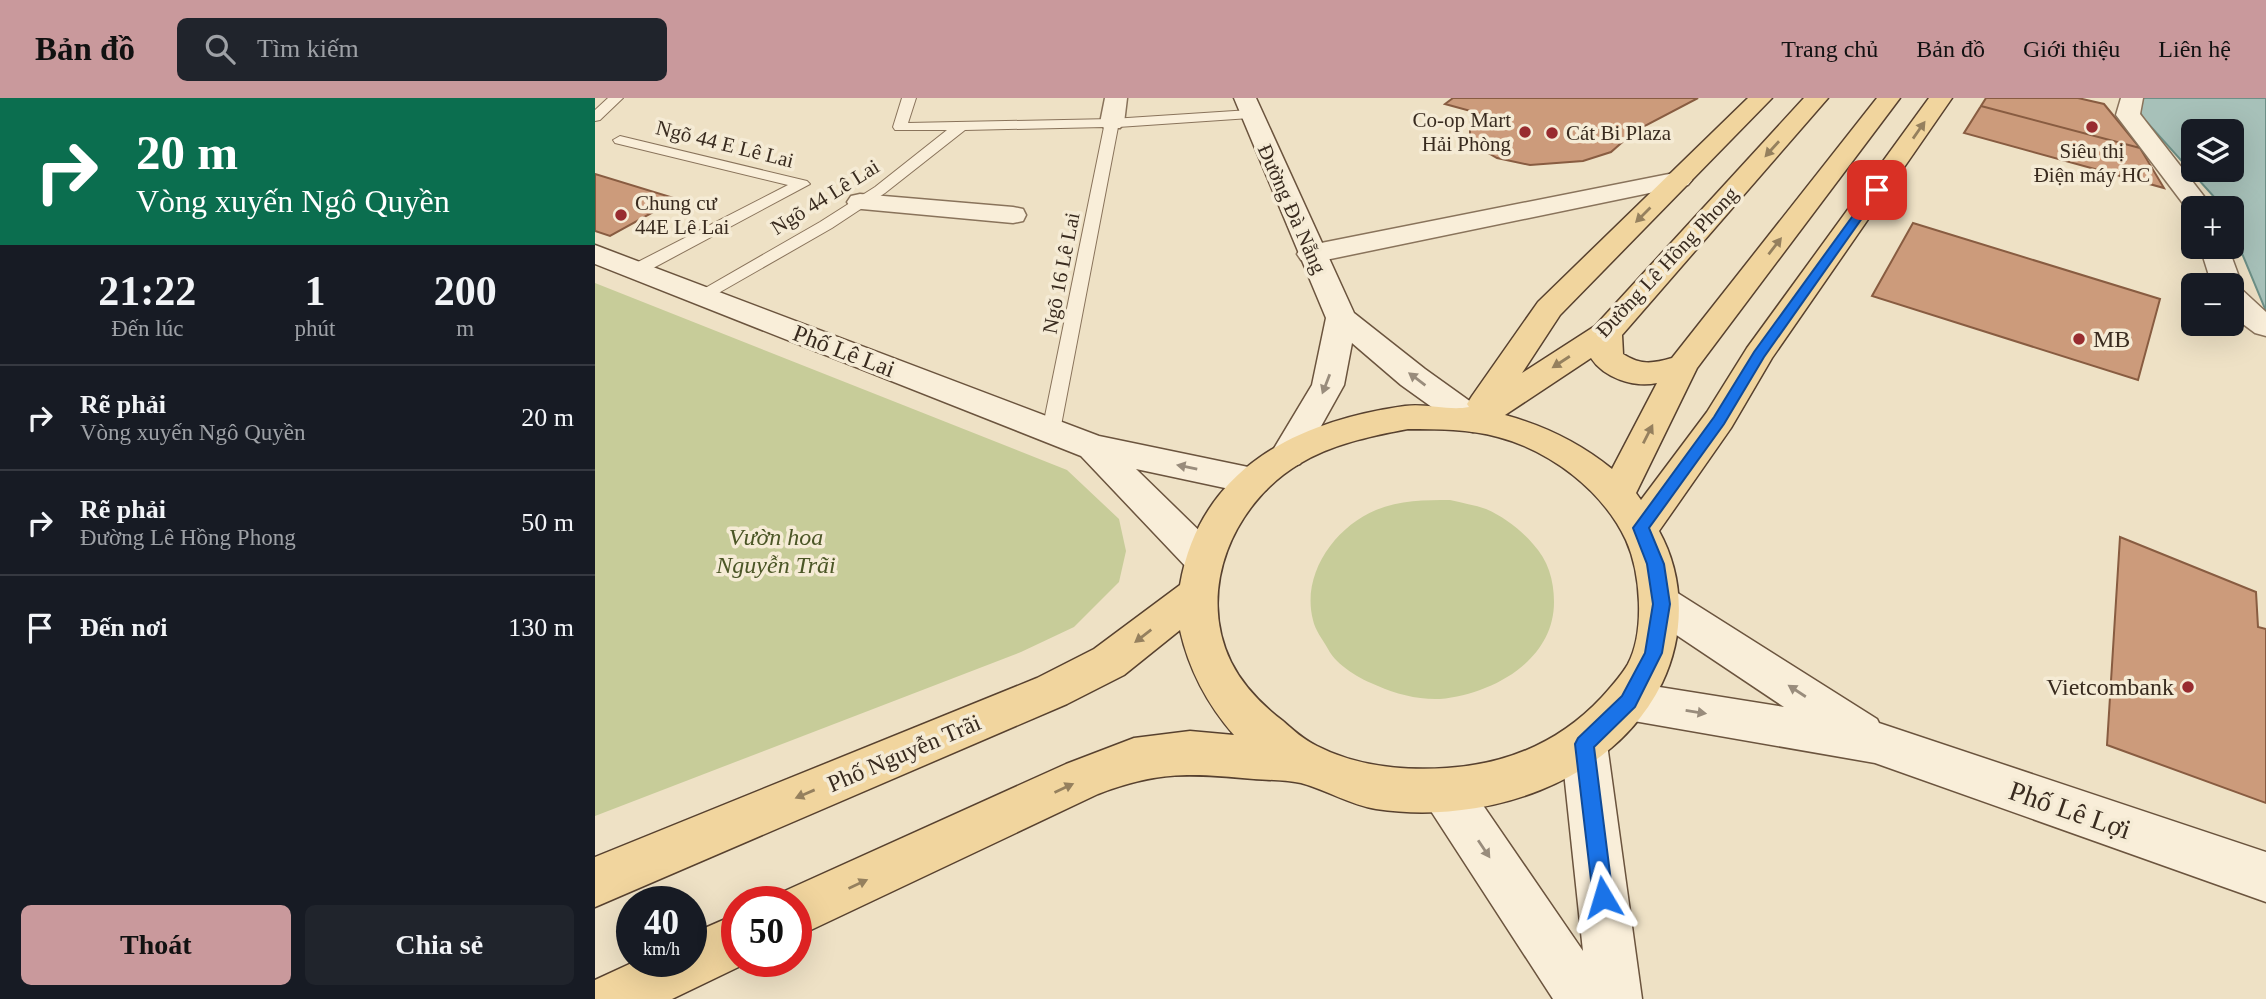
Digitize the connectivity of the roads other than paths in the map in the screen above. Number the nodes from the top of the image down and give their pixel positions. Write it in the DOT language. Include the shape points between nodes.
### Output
graph roads {
  1 [pos="616,98"];
  2 [pos="909,98"];
  3 [pos="1116,98"];
  4 [pos="1761,98"];
  5 [pos="1818,98"];
  6 [pos="1889,98"];
  7 [pos="1941,98"];
  8 [pos="2132,98"];
  9 [pos="1247,106"];
  10 [pos="595,117"];
  11 [pos="1112,123"];
  12 [pos="964,124"];
  13 [pos="620,140"];
  14 [pos="1679,180"];
  15 [pos="2191,196"];
  16 [pos="860,202"];
  17 [pos="1013,215"];
  18 [pos="595,254"];
  19 [pos="1311,254"];
  20 [pos="636,270"];
  21 [pos="702,295"];
  22 [pos="2244,311"];
  23 [pos="1341,318"];
  24 [pos="2266,326"];
  25 [pos="1606,333"];
  26 [pos="1683,365"];
  27 [pos="1473,420"];
  28 [pos="1052,431"];
  29 [pos="1093,447"];
  30 [pos="1288,455"];
  31 [pos="1254,481"];
  32 [pos="1617,494"];
  33 [pos="1641,528"];
  34 [pos="1200,577"];
  35 [pos="1662,604"];
  36 [pos="1628,702"];
  37 [pos="1875,742"];
  38 [pos="1584,744"];
  39 [pos="1302,762"];
  40 [pos="1446,792"];
  41 [pos="2266,877"];
  42 [pos="595,882"];
  43 [pos="812,905"];
  44 [pos="721,948"];
  45 [pos="614,999"];
  46 [pos="1584,999"];
  47 [pos="1615,999"];
  1 -- 10 [label="lane"];
  2 -- 12 [label="lane" via="900,127"];
  3 -- 11 [label="street"];
  4 -- 14 [label="main road, Đường Lê Hồng Phong"];
  5 -- 25 [label="main road, Đường Lê Hồng Phong, one-way"];
  26 -- 6 [label="main road, one-way"];
  33 -- 7 [label="main road, one-way"];
  8 -- 15 [label="street" via="2128,115"];
  9 -- 11 [label="lane"];
  9 -- 19 [label="street, Đường Đà Nẵng"];
  11 -- 12 [label="lane"];
  11 -- 28 [label="lane, Ngõ 16 Lê Lai"];
  12 -- 16 [label="lane, Ngõ 44 Lê Lai"];
  13 -- 20 [label="lane, Ngõ 44 E Lê Lai" via="802,184"];
  14 -- 19 [label="street"];
  14 -- 27 [label="main road, Đường Lê Hồng Phong, one-way" via="1549,309"];
  16 -- 17 [label="street"];
  16 -- 21 [label="lane, Ngõ 44 Lê Lai"];
  18 -- 20 [label="street, Phố Lê Lai"];
  19 -- 23 [label="street, Đường Đà Nẵng"];
  20 -- 21 [label="street, Phố Lê Lai"];
  21 -- 28 [label="street, Phố Lê Lai"];
  22 -- 24 [label="street"];
  27 -- 23 [label="street, Đường Đà Nẵng, one-way"];
  23 -- 30 [label="street, one-way" via="1328,384"];
  25 -- 26 [label="main road" via="1607,358 1627,373 1650,375"];
  25 -- 27 [label="main road, Đường Lê Hồng Phong, one-way"];
  32 -- 26 [label="main road, one-way"];
  27 -- 30 [label="main road" via="1408,417 1345,429"];
  27 -- 32 [label="main road" via="1514,429 1552,445 1587,467"];
  28 -- 29 [label="street, Phố Lê Lai"];
  31 -- 29 [label="street, Phố Lê Lai, one-way"];
  29 -- 34 [label="street, Phố Lê Lai"];
  30 -- 31 [label="main road"];
  31 -- 34 [label="main road" via="1223,517"];
  32 -- 33 [label="main road"];
  33 -- 35 [label="main road" via="1655,564"];
  34 -- 39 [label="main road" via="1201,640 1220,686 1254,728"];
  34 -- 42 [label="main road, Phố Nguyễn Trãi, one-way" via="1109,662 1052,691"];
  35 -- 36 [label="main road" via="1654,653"];
  37 -- 35 [label="street, Phố Lê Lợi, one-way"];
  36 -- 37 [label="street, Phố Lê Lợi, one-way"];
  36 -- 38 [label="main road"];
  37 -- 41 [label="street, Phố Lê Lợi"];
  38 -- 40 [label="main road" via="1521,777"];
  38 -- 47 [label="street"];
  39 -- 40 [label="main road" via="1371,787"];
  43 -- 39 [label="main road, one-way" via="1134,759 1190,752"];
  40 -- 46 [label="street, one-way"];
  44 -- 45 [label="main road"];
}
